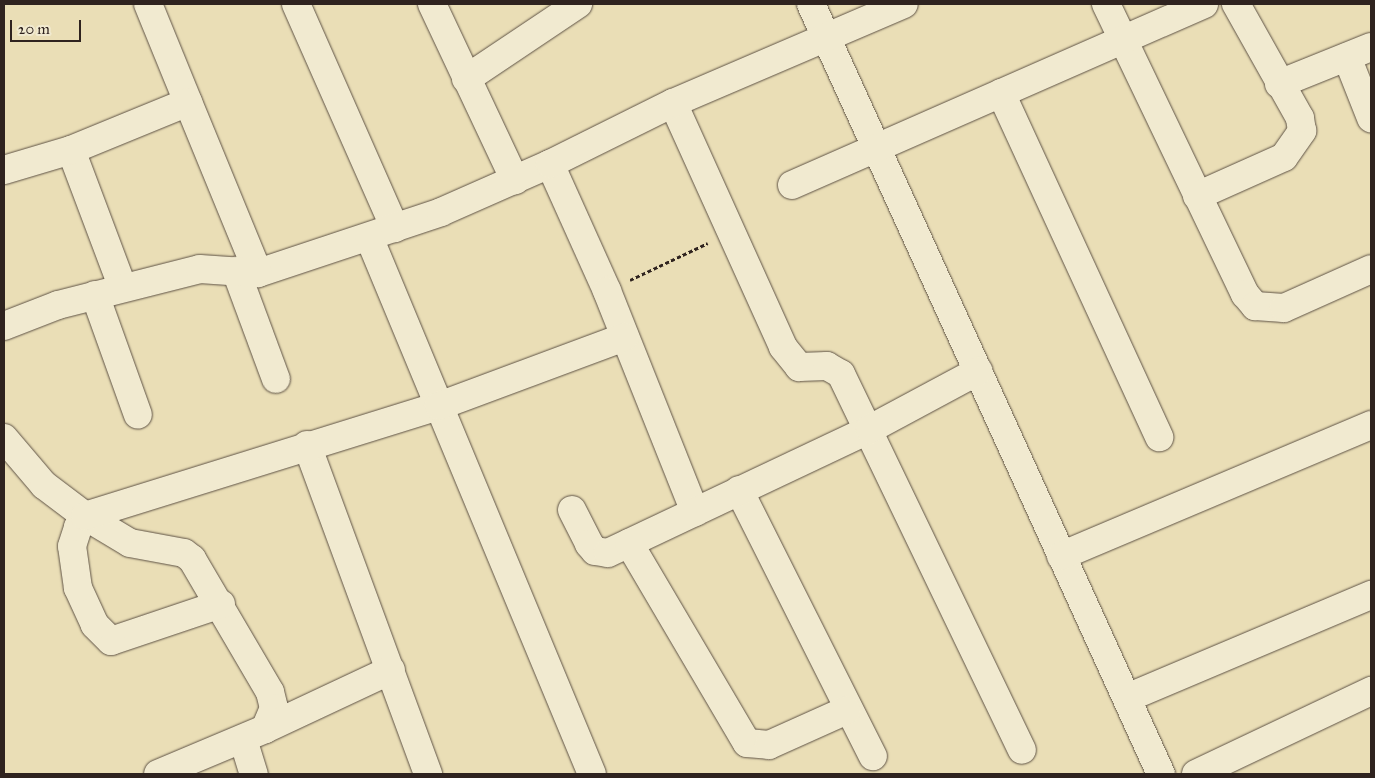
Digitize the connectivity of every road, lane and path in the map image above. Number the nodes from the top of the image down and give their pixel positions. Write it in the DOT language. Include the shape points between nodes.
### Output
graph roads {
  1 [pos="148,4"];
  2 [pos="296,4"];
  3 [pos="432,4"];
  4 [pos="578,4"];
  5 [pos="811,4"];
  6 [pos="904,4"];
  7 [pos="1106,4"];
  8 [pos="1204,4"];
  9 [pos="1236,4"];
  10 [pos="825,36"];
  11 [pos="1124,43"];
  12 [pos="1359,52"];
  13 [pos="466,79"];
  14 [pos="1279,84"];
  15 [pos="1001,93"];
  16 [pos="188,102"];
  17 [pos="673,103"];
  18 [pos="1371,118"];
  19 [pos="874,149"];
  20 [pos="71,150"];
  21 [pos="550,164"];
  22 [pos="4,170"];
  23 [pos="515,180"];
  24 [pos="792,185"];
  25 [pos="1197,196"];
  26 [pos="395,228"];
  27 [pos="729,233"];
  28 [pos="370,237"];
  29 [pos="1371,269"];
  30 [pos="247,272"];
  31 [pos="123,288"];
  32 [pos="607,291"];
  33 [pos="95,295"];
  34 [pos="4,326"];
  35 [pos="625,337"];
  36 [pos="978,371"];
  37 [pos="276,379"];
  38 [pos="438,406"];
  39 [pos="138,415"];
  40 [pos="1371,426"];
  41 [pos="870,429"];
  42 [pos="1159,436"];
  43 [pos="4,438"];
  44 [pos="307,445"];
  45 [pos="740,490"];
  46 [pos="572,510"];
  47 [pos="695,512"];
  48 [pos="85,516"];
  49 [pos="629,543"];
  50 [pos="1061,556"];
  51 [pos="1371,595"];
  52 [pos="221,604"];
  53 [pos="391,670"];
  54 [pos="1371,691"];
  55 [pos="1128,698"];
  56 [pos="847,710"];
  57 [pos="254,734"];
  58 [pos="1022,750"];
  59 [pos="873,756"];
  60 [pos="158,774"];
  61 [pos="254,774"];
  62 [pos="428,774"];
  63 [pos="592,774"];
  64 [pos="1161,774"];
  65 [pos="1196,774"];
  1 -- 16 [label="street"];
  2 -- 26 [label="street"];
  3 -- 13 [label="street"];
  4 -- 13 [label="street"];
  5 -- 10 [label="street"];
  6 -- 10 [label="street"];
  7 -- 11 [label="street"];
  8 -- 11 [label="street"];
  9 -- 14 [label="street"];
  10 -- 17 [label="street"];
  10 -- 19 [label="street"];
  11 -- 15 [label="street"];
  11 -- 25 [label="street"];
  12 -- 14 [label="street"];
  12 -- 18 [label="street"];
  13 -- 23 [label="street"];
  14 -- 25 [label="street" via="1301,124 1300,139 1292,150"];
  15 -- 19 [label="street"];
  15 -- 42 [label="street"];
  16 -- 20 [label="street"];
  16 -- 30 [label="street"];
  17 -- 21 [label="street"];
  17 -- 27 [label="street"];
  19 -- 24 [label="street"];
  19 -- 36 [label="street"];
  20 -- 22 [label="street"];
  20 -- 31 [label="street"];
  21 -- 23 [label="street"];
  21 -- 32 [label="street"];
  23 -- 26 [label="street"];
  25 -- 29 [label="street" via="1245,294 1256,306 1284,308"];
  26 -- 28 [label="street"];
  27 -- 32 [label="path"];
  27 -- 41 [label="street" via="787,354 800,367 827,366 841,374"];
  28 -- 30 [label="street"];
  28 -- 38 [label="street"];
  30 -- 31 [label="street" via="200,269"];
  30 -- 37 [label="street"];
  31 -- 33 [label="street"];
  32 -- 35 [label="street"];
  33 -- 34 [label="street"];
  33 -- 39 [label="street"];
  35 -- 38 [label="street"];
  35 -- 47 [label="street"];
  36 -- 41 [label="street"];
  36 -- 50 [label="street"];
  38 -- 44 [label="street"];
  38 -- 63 [label="street"];
  40 -- 50 [label="street"];
  41 -- 45 [label="street"];
  41 -- 58 [label="street"];
  43 -- 48 [label="street" via="44,486"];
  44 -- 48 [label="street"];
  44 -- 53 [label="street"];
  45 -- 47 [label="street"];
  45 -- 56 [label="street"];
  46 -- 49 [label="street" via="594,551 608,553"];
  47 -- 49 [label="street"];
  48 -- 52 [label="street" via="130,543 184,553 201,567"];
  48 -- 52 [label="street" via="72,546 73,563 95,625 111,641"];
  49 -- 56 [label="street" via="747,743 769,745"];
  50 -- 55 [label="street"];
  51 -- 55 [label="street"];
  52 -- 57 [label="street" via="270,692 274,708"];
  53 -- 57 [label="street"];
  53 -- 62 [label="street"];
  54 -- 65 [label="street"];
  55 -- 64 [label="street"];
  56 -- 59 [label="street"];
  57 -- 60 [label="street"];
  57 -- 61 [label="street"];
}
